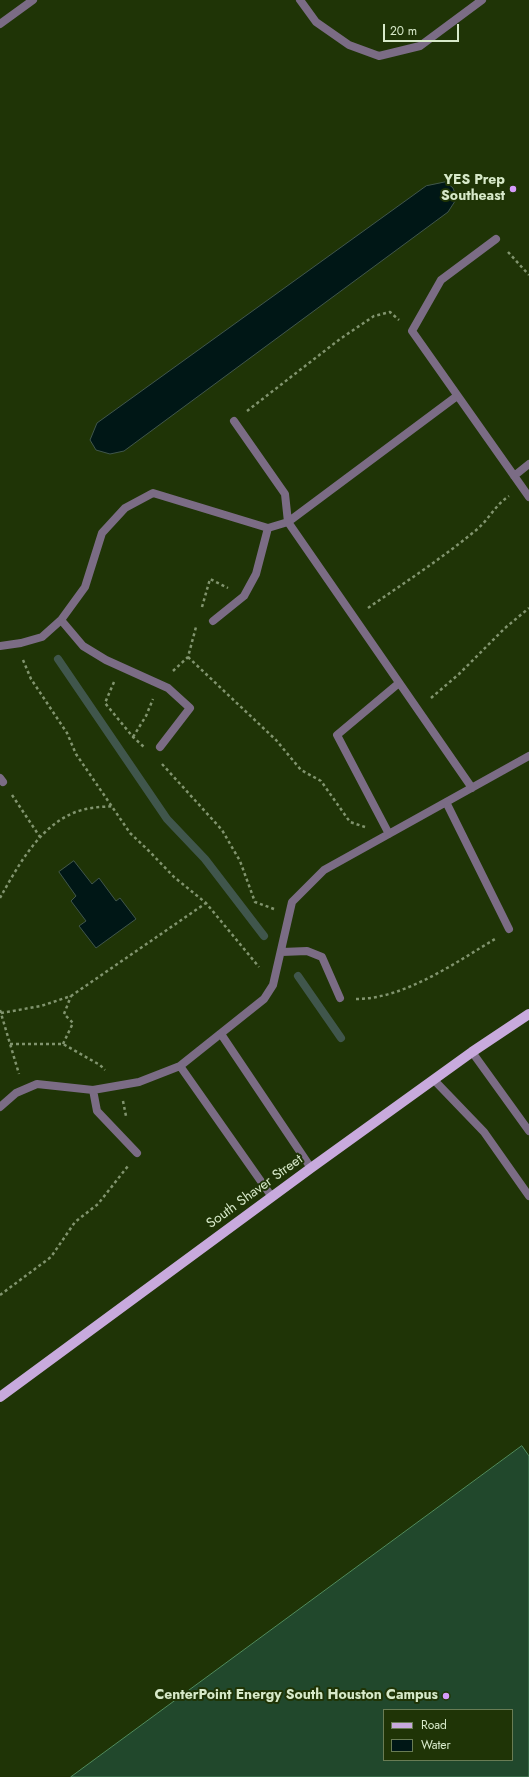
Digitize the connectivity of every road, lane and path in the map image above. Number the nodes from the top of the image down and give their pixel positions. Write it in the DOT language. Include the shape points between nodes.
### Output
graph roads {
  1 [pos="33,0"];
  2 [pos="300,0"];
  3 [pos="482,0"];
  4 [pos="0,24"];
  5 [pos="496,239"];
  6 [pos="529,275"];
  7 [pos="412,331"];
  8 [pos="457,396"];
  9 [pos="234,421"];
  10 [pos="529,464"];
  11 [pos="514,476"];
  12 [pos="523,488"];
  13 [pos="529,497"];
  14 [pos="288,522"];
  15 [pos="268,528"];
  16 [pos="529,608"];
  17 [pos="354,617"];
  18 [pos="61,620"];
  19 [pos="213,622"];
  20 [pos="21,643"];
  21 [pos="0,646"];
  22 [pos="188,657"];
  23 [pos="120,666"];
  24 [pos="399,683"];
  25 [pos="159,684"];
  26 [pos="418,708"];
  27 [pos="133,737"];
  28 [pos="160,747"];
  29 [pos="148,751"];
  30 [pos="529,756"];
  31 [pos="158,761"];
  32 [pos="2,780"];
  33 [pos="472,788"];
  34 [pos="446,802"];
  35 [pos="113,806"];
  36 [pos="389,834"];
  37 [pos="40,837"];
  38 [pos="0,898"];
  39 [pos="206,903"];
  40 [pos="290,915"];
  41 [pos="509,930"];
  42 [pos="282,952"];
  43 [pos="273,985"];
  44 [pos="71,996"];
  45 [pos="340,998"];
  46 [pos="1,1011"];
  47 [pos="529,1014"];
  48 [pos="221,1034"];
  49 [pos="10,1044"];
  50 [pos="63,1044"];
  51 [pos="472,1052"];
  52 [pos="180,1066"];
  53 [pos="434,1080"];
  54 [pos="119,1085"];
  55 [pos="24,1089"];
  56 [pos="93,1090"];
  57 [pos="0,1107"];
  58 [pos="127,1120"];
  59 [pos="529,1131"];
  60 [pos="137,1153"];
  61 [pos="311,1168"];
  62 [pos="272,1196"];
  63 [pos="529,1196"];
  64 [pos="0,1295"];
  65 [pos="0,1397"];
  1 -- 4 [label="lane"];
  2 -- 3 [label="lane" via="316,22 349,46 379,56 420,46"];
  5 -- 6 [label="path"];
  5 -- 7 [label="lane" via="441,280"];
  7 -- 8 [label="lane"];
  7 -- 9 [label="path" via="390,312 374,316"];
  8 -- 11 [label="lane"];
  8 -- 14 [label="lane"];
  9 -- 14 [label="lane" via="285,494"];
  10 -- 11 [label="lane"];
  11 -- 12 [label="lane"];
  12 -- 13 [label="lane"];
  12 -- 17 [label="path" via="500,501 483,524 459,544"];
  14 -- 15 [label="lane"];
  14 -- 17 [label="lane"];
  15 -- 18 [label="lane" via="153,493 125,508 102,533 84,587"];
  15 -- 19 [label="lane" via="256,574 244,596"];
  16 -- 26 [label="path" via="459,674"];
  17 -- 24 [label="lane"];
  18 -- 20 [label="lane" via="42,637"];
  18 -- 23 [label="lane" via="83,646"];
  20 -- 21 [label="lane"];
  20 -- 35 [label="path" via="23,659 31,679 67,733 76,754"];
  22 -- 36 [label="path" via="276,740 301,770 321,781 350,822"];
  23 -- 25 [label="lane"];
  23 -- 27 [label="path" via="105,703"];
  24 -- 26 [label="lane"];
  24 -- 36 [label="lane" via="337,735"];
  25 -- 27 [label="path" via="146,716"];
  25 -- 28 [label="lane" via="168,688 190,708"];
  26 -- 33 [label="lane"];
  27 -- 29 [label="path"];
  30 -- 33 [label="lane"];
  31 -- 40 [label="path" via="222,830 240,860 255,902"];
  32 -- 37 [label="path"];
  33 -- 34 [label="lane"];
  34 -- 36 [label="lane"];
  34 -- 41 [label="lane"];
  35 -- 37 [label="path" via="82,810 58,821"];
  35 -- 39 [label="path" via="130,833 174,877"];
  36 -- 40 [label="lane" via="324,870 292,902"];
  37 -- 38 [label="path" via="18,865"];
  39 -- 43 [label="path"];
  39 -- 44 [label="path"];
  40 -- 42 [label="lane"];
  41 -- 45 [label="path" via="411,986 373,999"];
  42 -- 43 [label="lane"];
  42 -- 45 [label="lane" via="308,951 322,957"];
  43 -- 48 [label="lane" via="264,999"];
  44 -- 46 [label="path" via="41,1006"];
  44 -- 50 [label="path" via="64,1014 73,1023"];
  46 -- 49 [label="path"];
  47 -- 51 [label="main road, South Shaver Street"];
  48 -- 52 [label="lane"];
  48 -- 61 [label="lane"];
  49 -- 50 [label="path"];
  49 -- 55 [label="path"];
  50 -- 54 [label="path" via="100,1065"];
  51 -- 53 [label="main road, South Shaver Street"];
  51 -- 59 [label="lane"];
  52 -- 54 [label="lane" via="139,1082"];
  52 -- 62 [label="lane"];
  53 -- 61 [label="main road, South Shaver Street"];
  53 -- 63 [label="lane" via="484,1132"];
  54 -- 56 [label="lane"];
  54 -- 58 [label="path"];
  55 -- 56 [label="lane" via="37,1084"];
  55 -- 57 [label="lane"];
  56 -- 60 [label="lane" via="97,1111"];
  60 -- 64 [label="path" via="98,1204 75,1222 51,1257"];
  61 -- 62 [label="main road, South Shaver Street"];
  62 -- 65 [label="main road, South Shaver Street"];
}
